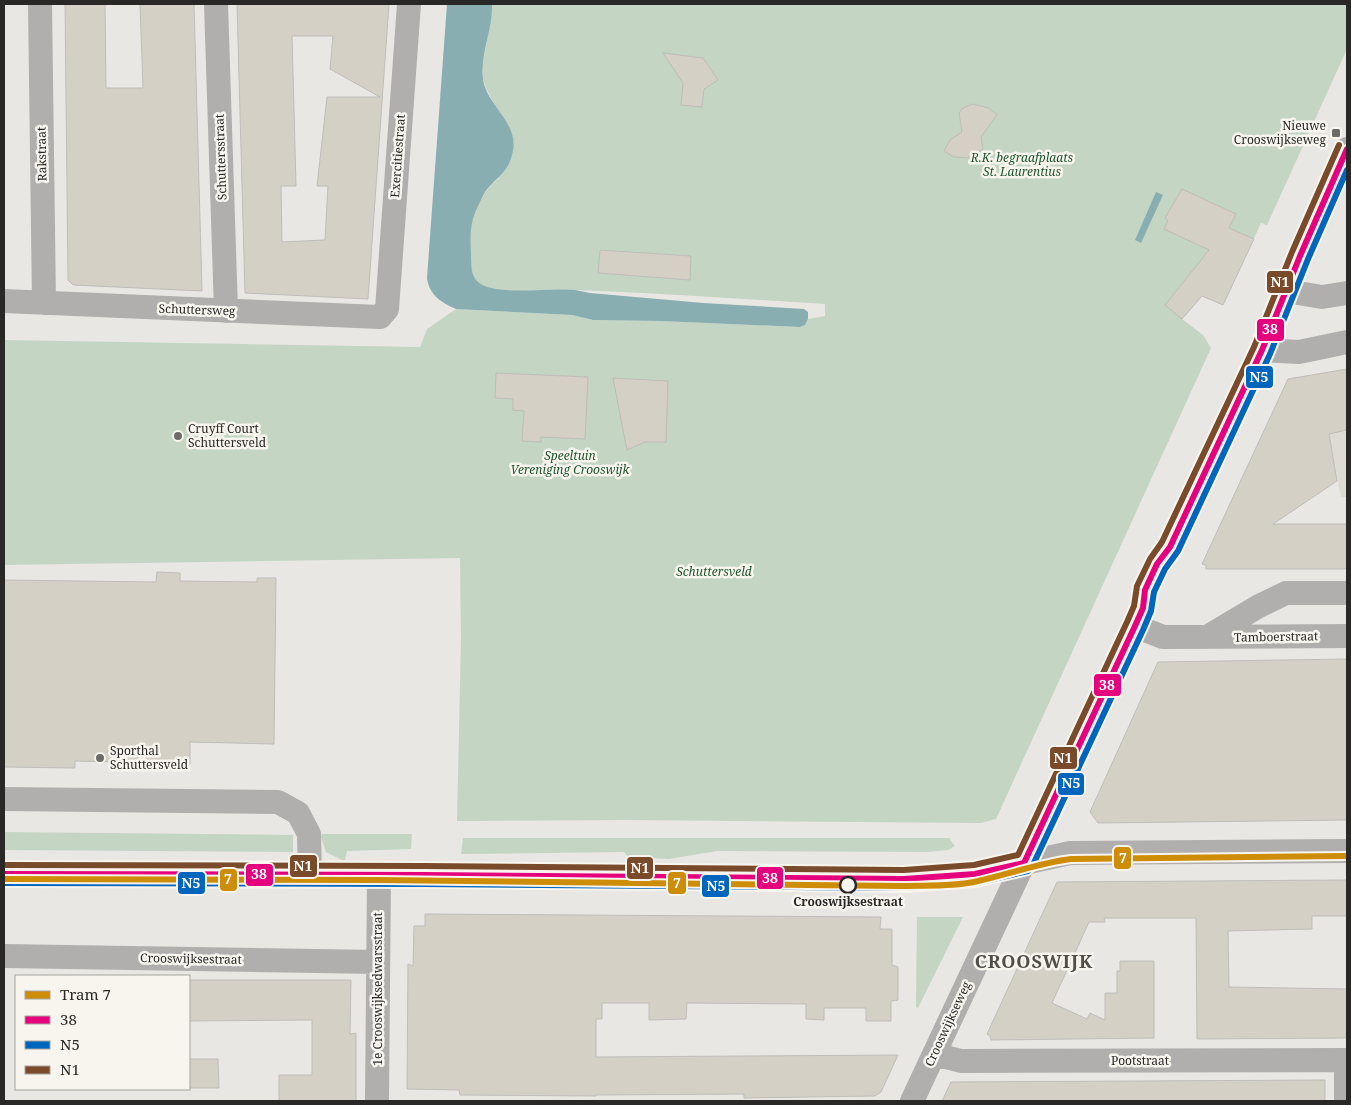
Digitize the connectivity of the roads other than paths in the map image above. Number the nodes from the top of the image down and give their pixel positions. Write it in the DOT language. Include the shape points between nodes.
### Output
graph roads {
  1 [pos="40,4"];
  2 [pos="216,4"];
  3 [pos="409,4"];
  4 [pos="1347,150"];
  5 [pos="1286,290"];
  6 [pos="1347,292"];
  7 [pos="4,301"];
  8 [pos="44,303"];
  9 [pos="387,309"];
  10 [pos="226,311"];
  11 [pos="1347,342"];
  12 [pos="1262,350"];
  13 [pos="1347,593"];
  14 [pos="1135,626"];
  15 [pos="1347,636"];
  16 [pos="1205,638"];
  17 [pos="4,799"];
  18 [pos="1347,851"];
  19 [pos="1024,863"];
  20 [pos="4,874"];
  21 [pos="310,875"];
  22 [pos="378,876"];
  23 [pos="4,956"];
  24 [pos="377,962"];
  25 [pos="934,1054"];
  26 [pos="1347,1060"];
  27 [pos="377,1101"];
  28 [pos="912,1101"];
  29 [pos="1346,1101"];
  1 -- 8 [label="street, Rakstraat"];
  2 -- 10 [label="street, Schuttersstraat"];
  3 -- 9 [label="street, Exercitiestraat"];
  4 -- 5 [label="street"];
  5 -- 6 [label="street" via="1322,297"];
  5 -- 12 [label="street"];
  7 -- 8 [label="street, Schuttersweg"];
  8 -- 10 [label="street, Schuttersweg"];
  9 -- 10 [label="street, Schuttersweg" via="380,317"];
  11 -- 12 [label="street" via="1298,352"];
  12 -- 14 [label="street, Crooswijkseweg" via="1170,547 1150,578"];
  13 -- 16 [label="street, Tamboerstraat" via="1286,593"];
  14 -- 16 [label="street, Tamboerstraat" via="1163,637"];
  14 -- 19 [label="street, Crooswijkseweg"];
  15 -- 16 [label="street, Tamboerstraat"];
  17 -- 21 [label="street" via="278,802 298,813 309,834"];
  18 -- 19 [label="street" via="1070,853"];
  19 -- 22 [label="street" via="975,874 904,879"];
  19 -- 25 [label="street, Crooswijkseweg"];
  20 -- 21 [label="street"];
  21 -- 22 [label="street"];
  22 -- 24 [label="street, 1e Crooswijksedwarsstraat"];
  23 -- 24 [label="street, Crooswijksestraat"];
  24 -- 27 [label="street, 1e Crooswijksedwarsstraat"];
  25 -- 26 [label="street, Pootstraat" via="961,1061"];
  25 -- 28 [label="street, Crooswijkseweg"];
  26 -- 29 [label="street"];
}
